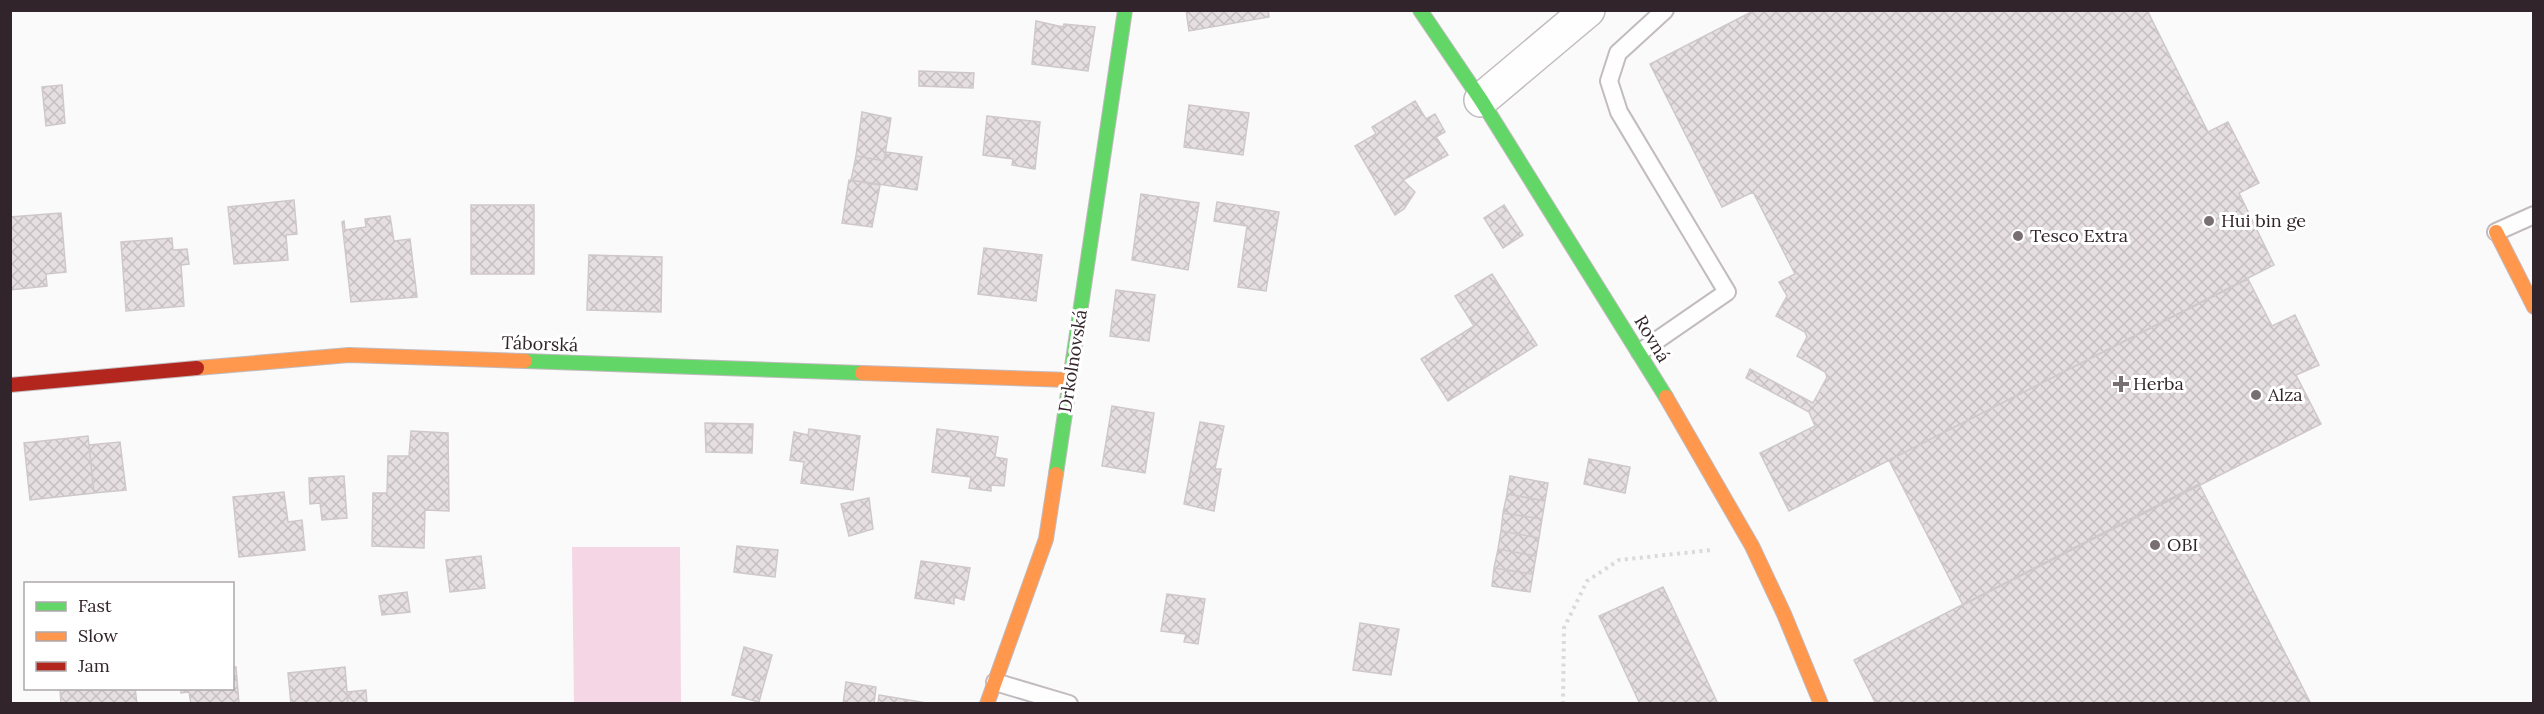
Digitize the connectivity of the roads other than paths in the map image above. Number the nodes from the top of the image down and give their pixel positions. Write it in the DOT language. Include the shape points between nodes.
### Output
graph roads {
  1 [pos="1125,10"];
  2 [pos="1420,10"];
  3 [pos="1588,10"];
  4 [pos="1665,10"];
  5 [pos="1481,100"];
  6 [pos="2534,215"];
  7 [pos="2496,232"];
  8 [pos="2534,307"];
  9 [pos="1640,352"];
  10 [pos="1070,380"];
  11 [pos="10,385"];
  12 [pos="995,682"];
  13 [pos="987,704"];
  14 [pos="1069,704"];
  15 [pos="1821,704"];
  1 -- 10 [label="street, Drkolnovská"];
  2 -- 5 [label="street, Rovná"];
  3 -- 5 [label="street"];
  4 -- 9 [label="lane" via="1618,53 1609,81 1619,112 1727,292"];
  5 -- 9 [label="street, Rovná"];
  6 -- 7 [label="lane"];
  7 -- 8 [label="street"];
  9 -- 15 [label="street, Rovná" via="1752,546"];
  10 -- 11 [label="street, Táborská" via="349,356"];
  10 -- 12 [label="street, Drkolnovská" via="1046,538"];
  12 -- 13 [label="street, Drkolnovská"];
  12 -- 14 [label="lane"];
}
